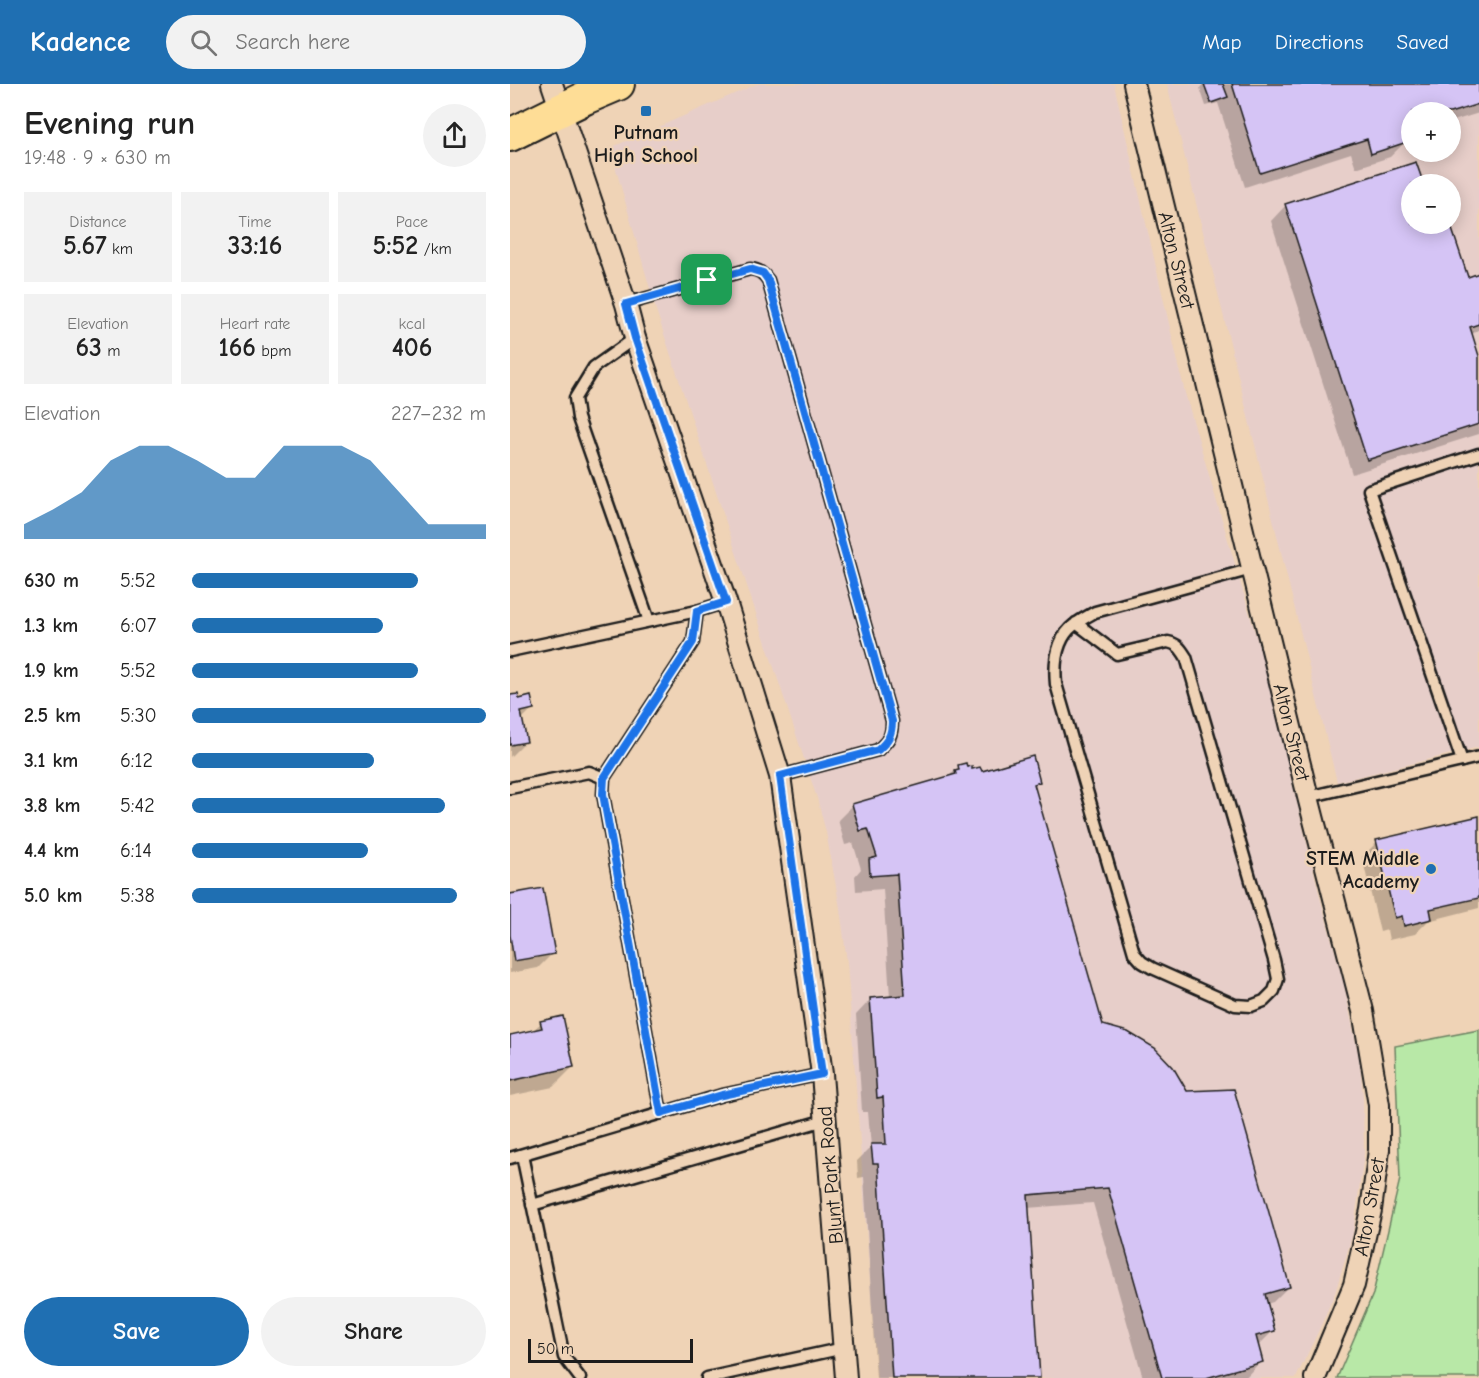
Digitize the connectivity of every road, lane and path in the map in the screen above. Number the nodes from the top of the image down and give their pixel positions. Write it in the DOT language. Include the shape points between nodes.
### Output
graph roads {
  1 [pos="618,84"];
  2 [pos="1134,84"];
  3 [pos="556,97"];
  4 [pos="510,135"];
  5 [pos="626,304"];
  6 [pos="635,338"];
  7 [pos="1479,454"];
  8 [pos="1252,569"];
  9 [pos="726,602"];
  10 [pos="697,611"];
  11 [pos="649,621"];
  12 [pos="1076,623"];
  13 [pos="510,651"];
  14 [pos="1479,757"];
  15 [pos="1462,761"];
  16 [pos="780,776"];
  17 [pos="604,778"];
  18 [pos="510,788"];
  19 [pos="1308,797"];
  20 [pos="822,1074"];
  21 [pos="661,1113"];
  22 [pos="825,1120"];
  23 [pos="522,1155"];
  24 [pos="510,1158"];
  25 [pos="532,1204"];
  26 [pos="844,1348"];
  27 [pos="579,1378"];
  28 [pos="707,1378"];
  29 [pos="846,1378"];
  30 [pos="1315,1378"];
  1 -- 3 [label="main road"];
  2 -- 8 [label="street, Alton Street"];
  3 -- 4 [label="main road"];
  3 -- 5 [label="street, Blunt Park Road"];
  5 -- 6 [label="street, Blunt Park Road"];
  5 -- 16 [label="lane" via="750,269 763,273 768,280 892,721 892,732 878,750"];
  6 -- 9 [label="street, Blunt Park Road"];
  6 -- 11 [label="lane" via="594,366 575,398 578,418"];
  7 -- 15 [label="lane" via="1369,490"];
  8 -- 12 [label="lane" via="1095,612"];
  8 -- 19 [label="street, Alton Street"];
  9 -- 10 [label="lane"];
  9 -- 16 [label="street, Blunt Park Road"];
  10 -- 11 [label="lane"];
  10 -- 17 [label="lane" via="693,642"];
  11 -- 13 [label="lane"];
  12 -- 12 [label="lane" via="1060,644 1054,666 1056,684 1134,953 1152,968 1234,1005 1251,1006 1264,1001 1274,991 1276,969 1186,657 1182,649 1168,642 1118,654"];
  14 -- 15 [label="lane"];
  15 -- 19 [label="lane"];
  16 -- 20 [label="street, Blunt Park Road"];
  17 -- 18 [label="lane" via="589,772"];
  17 -- 21 [label="lane" via="603,794"];
  19 -- 30 [label="street, Alton Street" via="1364,1011 1378,1105 1379,1150 1371,1210 1354,1285"];
  20 -- 21 [label="lane" via="722,1095"];
  20 -- 22 [label="street, Blunt Park Road"];
  21 -- 23 [label="lane"];
  22 -- 25 [label="lane"];
  22 -- 26 [label="street, Blunt Park Road"];
  23 -- 24 [label="lane"];
  23 -- 25 [label="lane"];
  25 -- 27 [label="lane" via="564,1357"];
  26 -- 28 [label="lane"];
  26 -- 29 [label="street, Blunt Park Road"];
}
